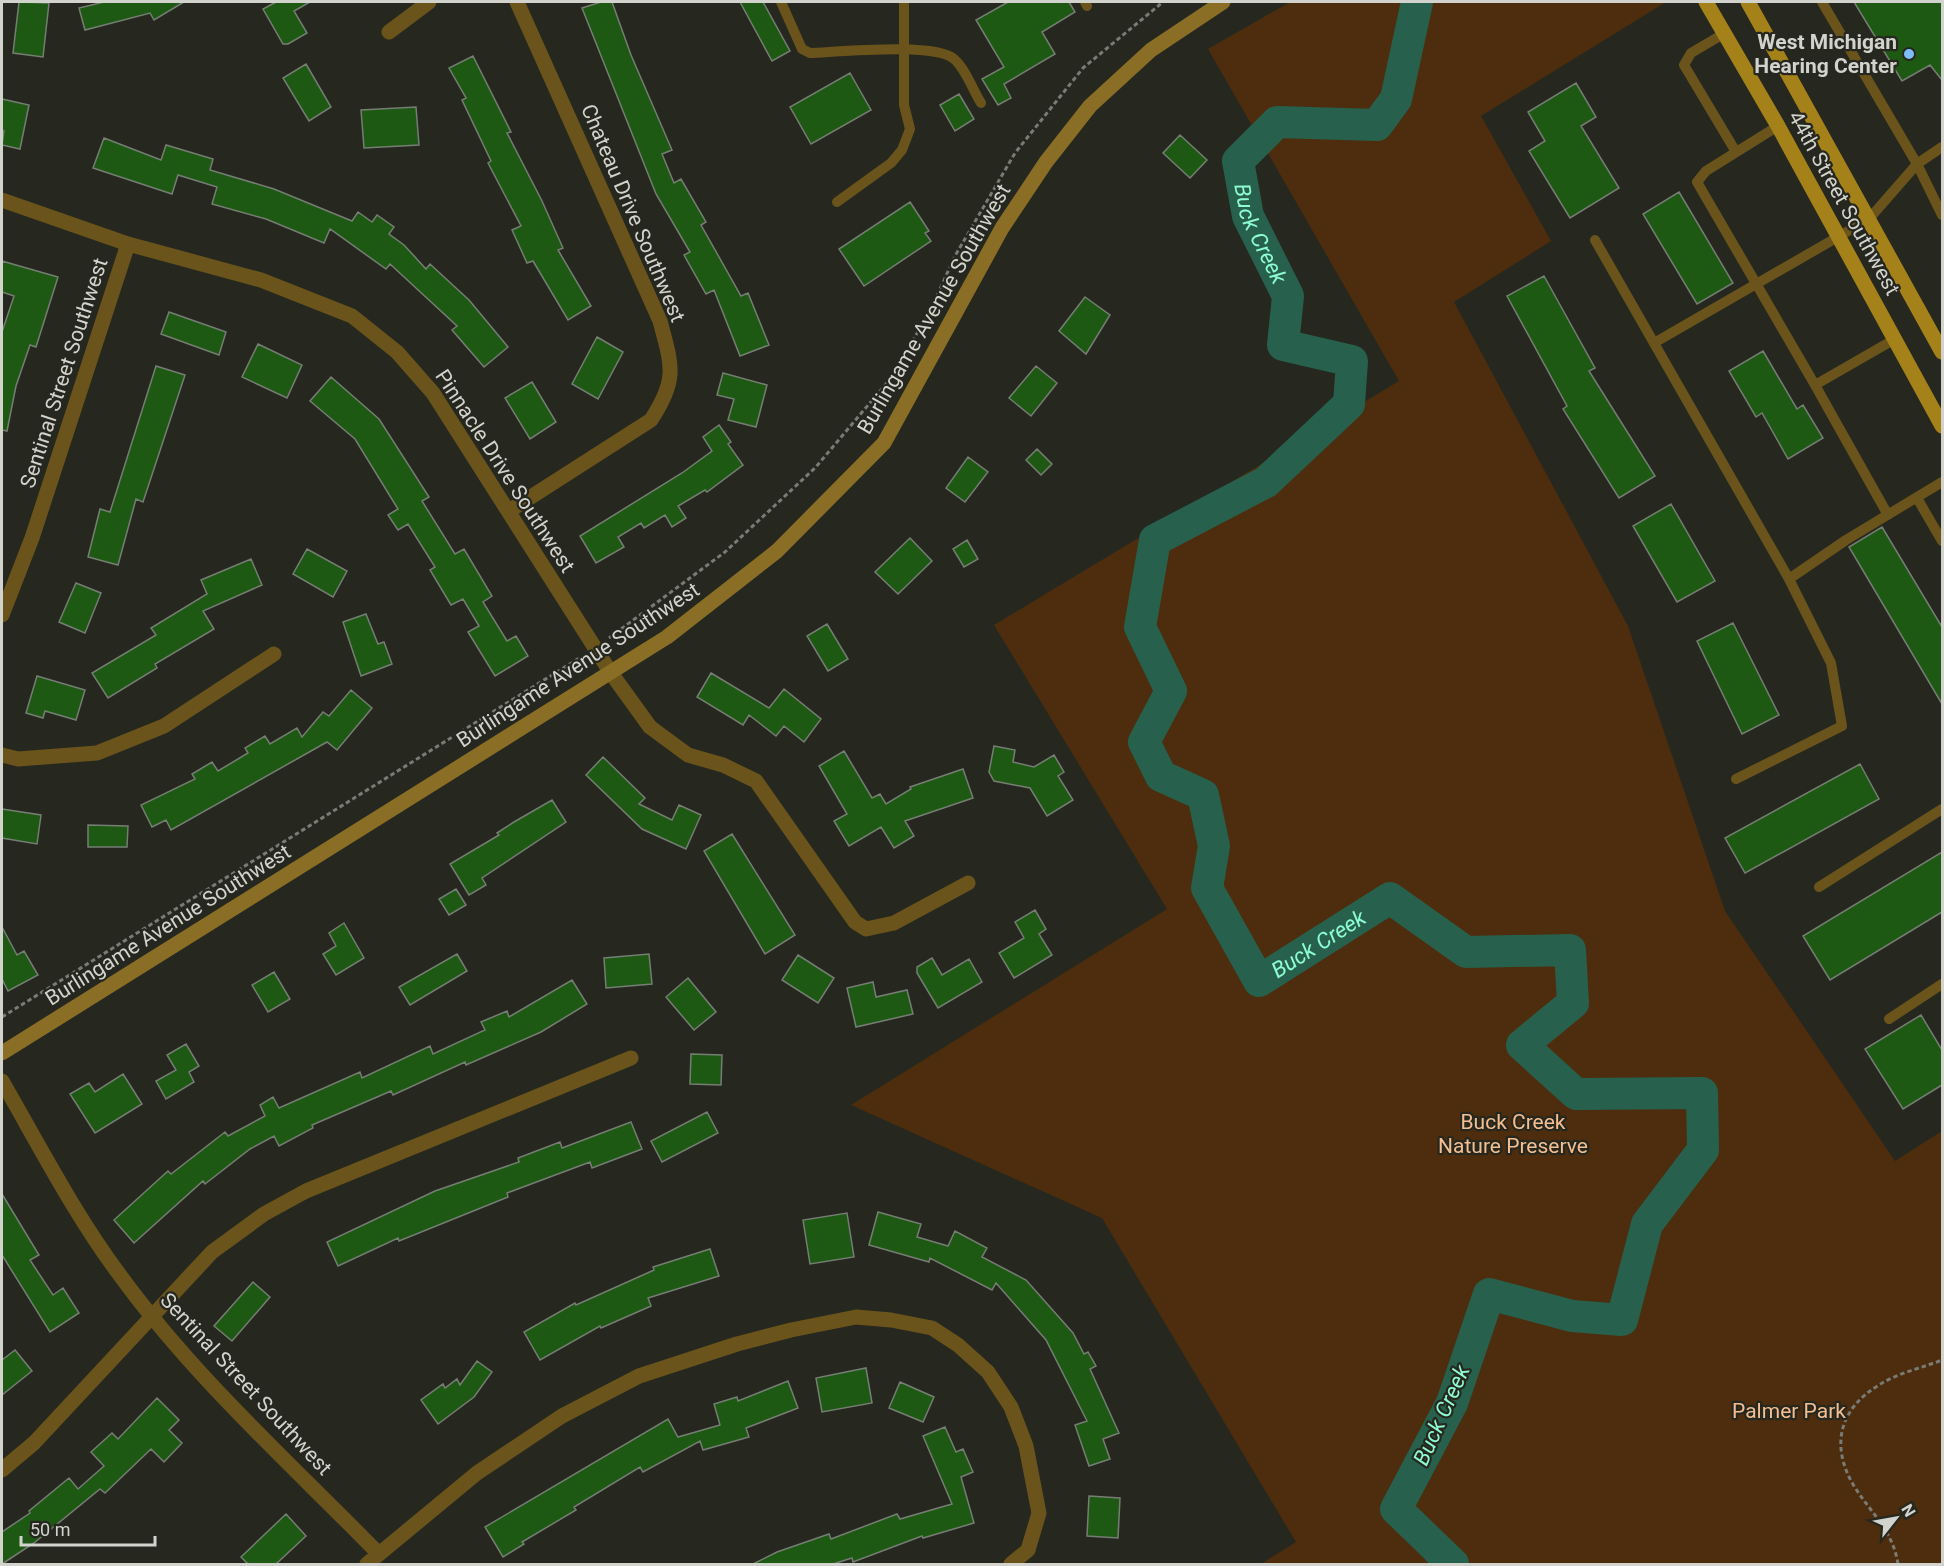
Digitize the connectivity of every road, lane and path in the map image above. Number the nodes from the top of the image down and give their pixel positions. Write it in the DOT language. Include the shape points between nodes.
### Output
graph roads {
  1 [pos="429,2"];
  2 [pos="517,2"];
  3 [pos="781,2"];
  4 [pos="904,2"];
  5 [pos="1163,2"];
  6 [pos="1223,2"];
  7 [pos="1706,2"];
  8 [pos="1748,2"];
  9 [pos="1822,2"];
  10 [pos="389,32"];
  11 [pos="1725,33"];
  12 [pos="902,49"];
  13 [pos="981,103"];
  14 [pos="1778,126"];
  15 [pos="1942,147"];
  16 [pos="1736,152"];
  17 [pos="1917,165"];
  18 [pos="2,200"];
  19 [pos="837,202"];
  20 [pos="1941,209"];
  21 [pos="1869,219"];
  22 [pos="1838,236"];
  23 [pos="1594,240"];
  24 [pos="128,244"];
  25 [pos="1757,284"];
  26 [pos="1895,339"];
  27 [pos="1654,343"];
  28 [pos="1942,352"];
  29 [pos="1815,385"];
  30 [pos="1942,426"];
  31 [pos="1942,482"];
  32 [pos="1917,498"];
  33 [pos="509,512"];
  34 [pos="1888,514"];
  35 [pos="1942,542"];
  36 [pos="1789,579"];
  37 [pos="2,615"];
  38 [pos="595,648"];
  39 [pos="274,654"];
  40 [pos="611,673"];
  41 [pos="2,755"];
  42 [pos="1736,779"];
  43 [pos="1942,809"];
  44 [pos="968,883"];
  45 [pos="1819,887"];
  46 [pos="1942,984"];
  47 [pos="2,1017"];
  48 [pos="1889,1019"];
  49 [pos="2,1053"];
  50 [pos="631,1058"];
  51 [pos="2,1081"];
  52 [pos="151,1316"];
  53 [pos="1942,1360"];
  54 [pos="2,1470"];
  55 [pos="378,1553"];
  56 [pos="367,1564"];
  57 [pos="1011,1564"];
  58 [pos="1898,1564"];
  1 -- 10 [label="street"];
  2 -- 33 [label="street, Chateau Drive Southwest" via="660,321 672,366 666,397 651,420"];
  3 -- 12 [label="lane" via="802,49 810,53"];
  4 -- 12 [label="lane"];
  5 -- 38 [label="path" via="1083,68 1015,153 891,378 815,468 725,552"];
  6 -- 40 [label="street, Burlingame Avenue Southwest" via="1151,50 1090,106 1002,228 884,443 777,551 667,637"];
  7 -- 11 [label="main road, 44th Street Southwest"];
  8 -- 21 [label="main road, 44th Street Southwest"];
  9 -- 17 [label="lane"];
  11 -- 14 [label="main road, 44th Street Southwest"];
  11 -- 16 [label="lane" via="1691,53 1684,65"];
  12 -- 13 [label="lane" via="946,54 955,59"];
  12 -- 19 [label="lane" via="904,105 910,129 902,150 891,163"];
  14 -- 16 [label="lane"];
  14 -- 22 [label="main road, 44th Street Southwest"];
  15 -- 17 [label="lane"];
  16 -- 25 [label="lane" via="1706,171 1697,182"];
  17 -- 20 [label="lane"];
  17 -- 21 [label="lane"];
  18 -- 24 [label="street, Pinnacle Drive Southwest"];
  21 -- 22 [label="lane"];
  21 -- 28 [label="main road, 44th Street Southwest"];
  22 -- 25 [label="lane"];
  22 -- 26 [label="main road, 44th Street Southwest"];
  23 -- 27 [label="lane"];
  24 -- 33 [label="street, Pinnacle Drive Southwest" via="261,280 352,316 397,352 433,393"];
  24 -- 37 [label="street, Sentinal Street Southwest" via="32,538"];
  25 -- 27 [label="lane"];
  25 -- 29 [label="lane"];
  26 -- 29 [label="lane"];
  26 -- 30 [label="main road, 44th Street Southwest"];
  27 -- 36 [label="lane"];
  29 -- 34 [label="lane"];
  31 -- 32 [label="lane"];
  32 -- 34 [label="lane"];
  32 -- 35 [label="lane"];
  33 -- 38 [label="street, Pinnacle Drive Southwest"];
  34 -- 36 [label="lane"];
  36 -- 42 [label="lane" via="1831,663 1842,726"];
  38 -- 40 [label="street, Pinnacle Drive Southwest"];
  38 -- 47 [label="path"];
  39 -- 41 [label="street" via="164,726 97,753 18,759"];
  40 -- 44 [label="street, Pinnacle Drive Southwest" via="650,727 688,755 723,765 756,782 845,911 866,929 894,923"];
  40 -- 49 [label="street, Burlingame Avenue Southwest"];
  43 -- 45 [label="lane"];
  46 -- 48 [label="lane"];
  50 -- 52 [label="street" via="306,1191 264,1214 212,1252"];
  51 -- 52 [label="street, Sentinal Street Southwest" via="93,1234"];
  52 -- 54 [label="street" via="34,1443"];
  52 -- 55 [label="street, Sentinal Street Southwest" via="201,1373"];
  53 -- 58 [label="path" via="1879,1384 1857,1402 1841,1427 1839,1447 1853,1485 1888,1532"];
  55 -- 56 [label="street"];
  55 -- 57 [label="street" via="477,1473 562,1416 639,1376 737,1344 856,1317 932,1328 988,1372 1011,1407 1026,1446 1039,1513 1028,1550"];
}
